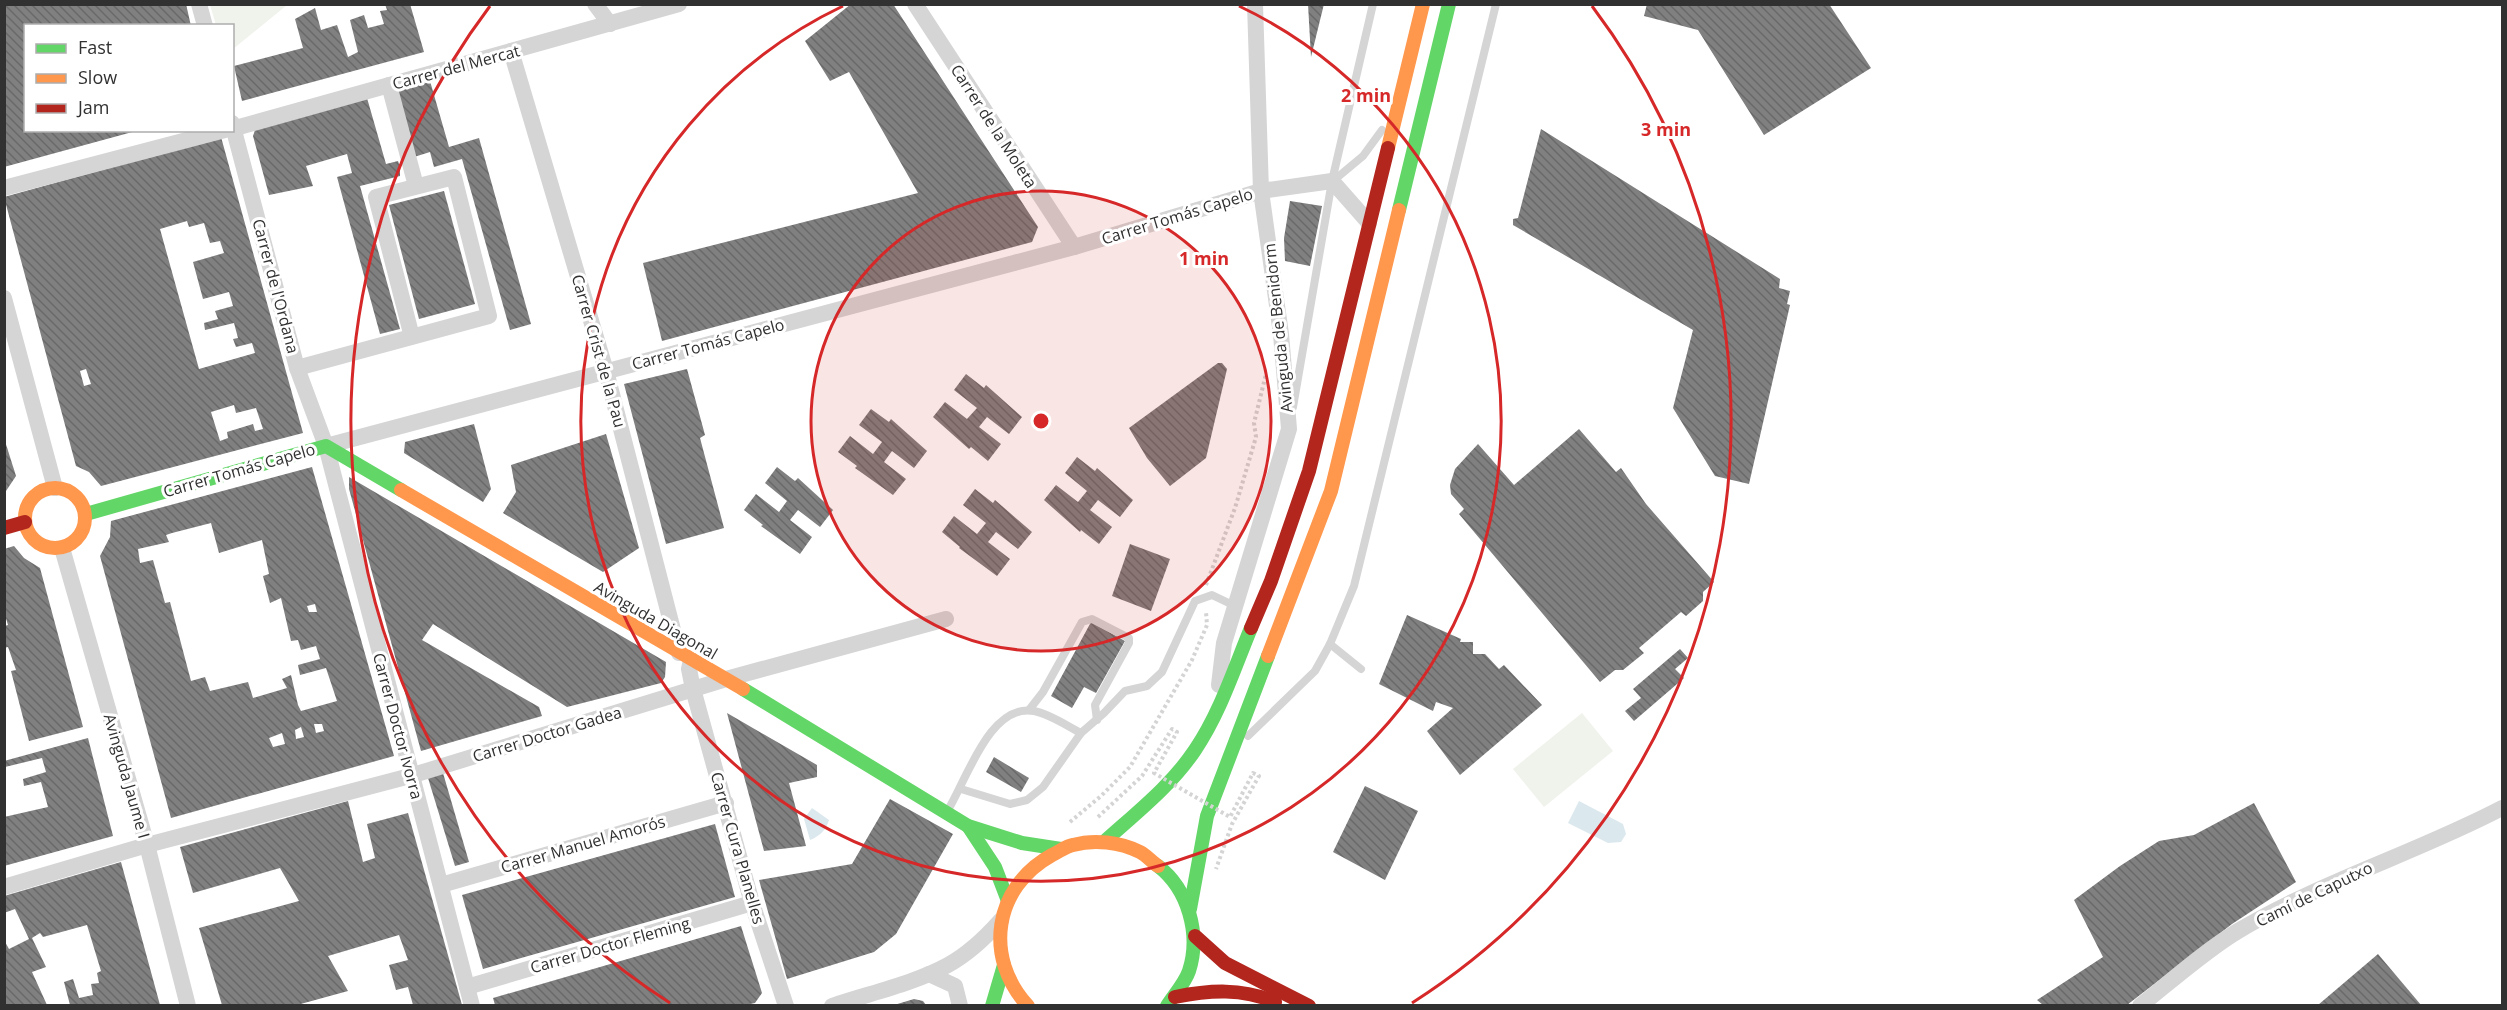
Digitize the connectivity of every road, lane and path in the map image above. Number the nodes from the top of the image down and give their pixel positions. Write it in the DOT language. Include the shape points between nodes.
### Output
graph roads {
  1 [pos="198,4"];
  2 [pos="595,4"];
  3 [pos="680,4"];
  4 [pos="915,4"];
  5 [pos="1255,4"];
  6 [pos="1372,4"];
  7 [pos="1423,4"];
  8 [pos="1449,4"];
  9 [pos="1496,4"];
  10 [pos="203,24"];
  11 [pos="610,24"];
  12 [pos="511,51"];
  13 [pos="388,85"];
  14 [pos="1398,109"];
  15 [pos="234,127"];
  16 [pos="216,132"];
  17 [pos="232,132"];
  18 [pos="1332,181"];
  19 [pos="416,186"];
  20 [pos="4,188"];
  21 [pos="1261,191"];
  22 [pos="1370,223"];
  23 [pos="1074,247"];
  24 [pos="4,298"];
  25 [pos="412,338"];
  26 [pos="297,368"];
  27 [pos="606,371"];
  28 [pos="1289,429"];
  29 [pos="326,446"];
  30 [pos="55,488"];
  31 [pos="86,514"];
  32 [pos="25,522"];
  33 [pos="4,528"];
  34 [pos="62,548"];
  35 [pos="1235,606"];
  36 [pos="946,619"];
  37 [pos="1330,644"];
  38 [pos="685,657"];
  39 [pos="1361,669"];
  40 [pos="726,679"];
  41 [pos="693,689"];
  42 [pos="1029,710"];
  43 [pos="1215,714"];
  44 [pos="1096,720"];
  45 [pos="1081,733"];
  46 [pos="1234,748"];
  47 [pos="410,776"];
  48 [pos="961,789"];
  49 [pos="726,803"];
  50 [pos="2502,808"];
  51 [pos="947,813"];
  52 [pos="1098,817"];
  53 [pos="968,826"];
  54 [pos="1104,842"];
  55 [pos="147,845"];
  56 [pos="1061,849"];
  57 [pos="1216,869"];
  58 [pos="441,885"];
  59 [pos="4,887"];
  60 [pos="1008,901"];
  61 [pos="752,903"];
  62 [pos="1190,909"];
  63 [pos="1002,919"];
  64 [pos="1195,936"];
  65 [pos="1004,965"];
  66 [pos="929,974"];
  67 [pos="467,987"];
  68 [pos="1171,1001"];
  69 [pos="188,1005"];
  70 [pos="472,1005"];
  71 [pos="786,1005"];
  72 [pos="832,1005"];
  73 [pos="960,1005"];
  74 [pos="992,1005"];
  75 [pos="1028,1005"];
  76 [pos="1282,1005"];
  77 [pos="1309,1005"];
  78 [pos="2140,1005"];
  1 -- 10 [label="street"];
  2 -- 11 [label="street"];
  3 -- 11 [label="street, Carrer del Mercat"];
  4 -- 23 [label="street, Carrer de la Moleta"];
  5 -- 21 [label="street, Avinguda de Benidorm"];
  6 -- 18 [label="lane"];
  7 -- 14 [label="main road"];
  8 -- 46 [label="main road" via="1331,491"];
  9 -- 37 [label="lane" via="1354,586"];
  11 -- 12 [label="street, Carrer del Mercat"];
  12 -- 13 [label="street, Carrer del Mercat"];
  12 -- 27 [label="street, Carrer Crist de la Pau"];
  13 -- 15 [label="street, Carrer del Mercat"];
  13 -- 19 [label="street"];
  14 -- 18 [label="lane" via="1363,156"];
  14 -- 22 [label="main road"];
  16 -- 20 [label="street, Carrer del Mercat"];
  17 -- 26 [label="street, Carrer de l'Ordana"];
  18 -- 21 [label="street, Carrer Tomás Capelo"];
  18 -- 22 [label="street"];
  18 -- 28 [label="lane"];
  19 -- 25 [label="street" via="376,197"];
  19 -- 25 [label="street" via="454,177 489,316"];
  21 -- 23 [label="street, Carrer Tomás Capelo"];
  21 -- 28 [label="street, Avinguda de Benidorm" via="1281,334"];
  22 -- 43 [label="main road" via="1309,471 1271,581"];
  23 -- 27 [label="street, Carrer Tomás Capelo"];
  24 -- 30 [label="street"];
  25 -- 26 [label="street"];
  26 -- 29 [label="street, Carrer de l'Ordana"];
  27 -- 29 [label="street, Carrer Tomás Capelo"];
  27 -- 38 [label="street, Carrer Crist de la Pau"];
  28 -- 35 [label="street, Avinguda de Benidorm"];
  29 -- 31 [label="main road, Carrer Tomás Capelo"];
  29 -- 38 [label="main road, Avinguda Diagonal"];
  29 -- 47 [label="street, Carrer Doctor Ivorra"];
  30 -- 31 [label="main road" via="70,492"];
  30 -- 32 [label="main road" via="42,490 28,502"];
  31 -- 34 [label="main road" via="84,531 74,543"];
  32 -- 33 [label="main road"];
  32 -- 34 [label="main road" via="31,537 44,547"];
  34 -- 55 [label="street, Avinguda Jaume I"];
  35 -- 43 [label="street, Avinguda de Benidorm" via="1224,643"];
  35 -- 44 [label="lane" via="1212,595 1195,601 1162,672 1147,686 1125,691"];
  36 -- 40 [label="street, Carrer Doctor Gadea"];
  37 -- 39 [label="lane"];
  37 -- 46 [label="lane" via="1315,670"];
  38 -- 40 [label="main road, Avinguda Diagonal"];
  38 -- 41 [label="street, Carrer Crist de la Pau"];
  40 -- 41 [label="street, Carrer Doctor Gadea"];
  40 -- 51 [label="main road, Avinguda Diagonal"];
  41 -- 47 [label="street, Carrer Doctor Gadea"];
  41 -- 49 [label="street, Carrer Cura Planelles"];
  42 -- 44 [label="lane" via="1082,622 1092,619 1129,638 1095,705"];
  42 -- 45 [label="lane"];
  42 -- 48 [label="lane" via="1008,714 990,732"];
  43 -- 54 [label="main road" via="1174,777"];
  44 -- 45 [label="lane"];
  45 -- 48 [label="lane" via="1042,787 1027,800 1010,804"];
  46 -- 62 [label="main road" via="1207,816"];
  47 -- 55 [label="street, Carrer Doctor Gadea"];
  47 -- 58 [label="street, Carrer Doctor Ivorra"];
  48 -- 51 [label="lane"];
  49 -- 58 [label="street, Carrer Manuel Amorós"];
  49 -- 61 [label="street, Carrer Cura Planelles"];
  50 -- 78 [label="street, Camí de Caputxo" via="2343,878 2237,932"];
  51 -- 53 [label="main road, Avinguda Diagonal"];
  52 -- 57 [label="path, bridge" via="1143,776 1172,729 1177,732 1154,773 1230,817 1253,773 1259,776 1232,824"];
  53 -- 56 [label="main road, Avinguda Diagonal" via="1022,843"];
  53 -- 60 [label="main road, Avinguda Diagonal" via="995,867"];
  54 -- 56 [label="main road"];
  54 -- 62 [label="main road" via="1148,855 1181,888"];
  55 -- 59 [label="street, Carrer Doctor Gadea"];
  55 -- 69 [label="street, Avinguda Jaume I"];
  56 -- 60 [label="main road" via="1029,869"];
  58 -- 67 [label="street, Carrer Doctor Ivorra"];
  60 -- 63 [label="main road"];
  61 -- 67 [label="street, Carrer Doctor Fleming"];
  61 -- 71 [label="street, Carrer Cura Planelles"];
  62 -- 64 [label="main road"];
  63 -- 65 [label="main road"];
  63 -- 66 [label="street" via="985,938 949,965"];
  64 -- 68 [label="main road" via="1189,968"];
  64 -- 77 [label="main road" via="1225,963"];
  65 -- 74 [label="main road"];
  65 -- 75 [label="main road"];
  66 -- 72 [label="street"];
  66 -- 73 [label="street" via="955,986"];
  67 -- 70 [label="street, Carrer Doctor Ivorra"];
  68 -- 76 [label="main road" via="1209,990 1237,990"];
}
